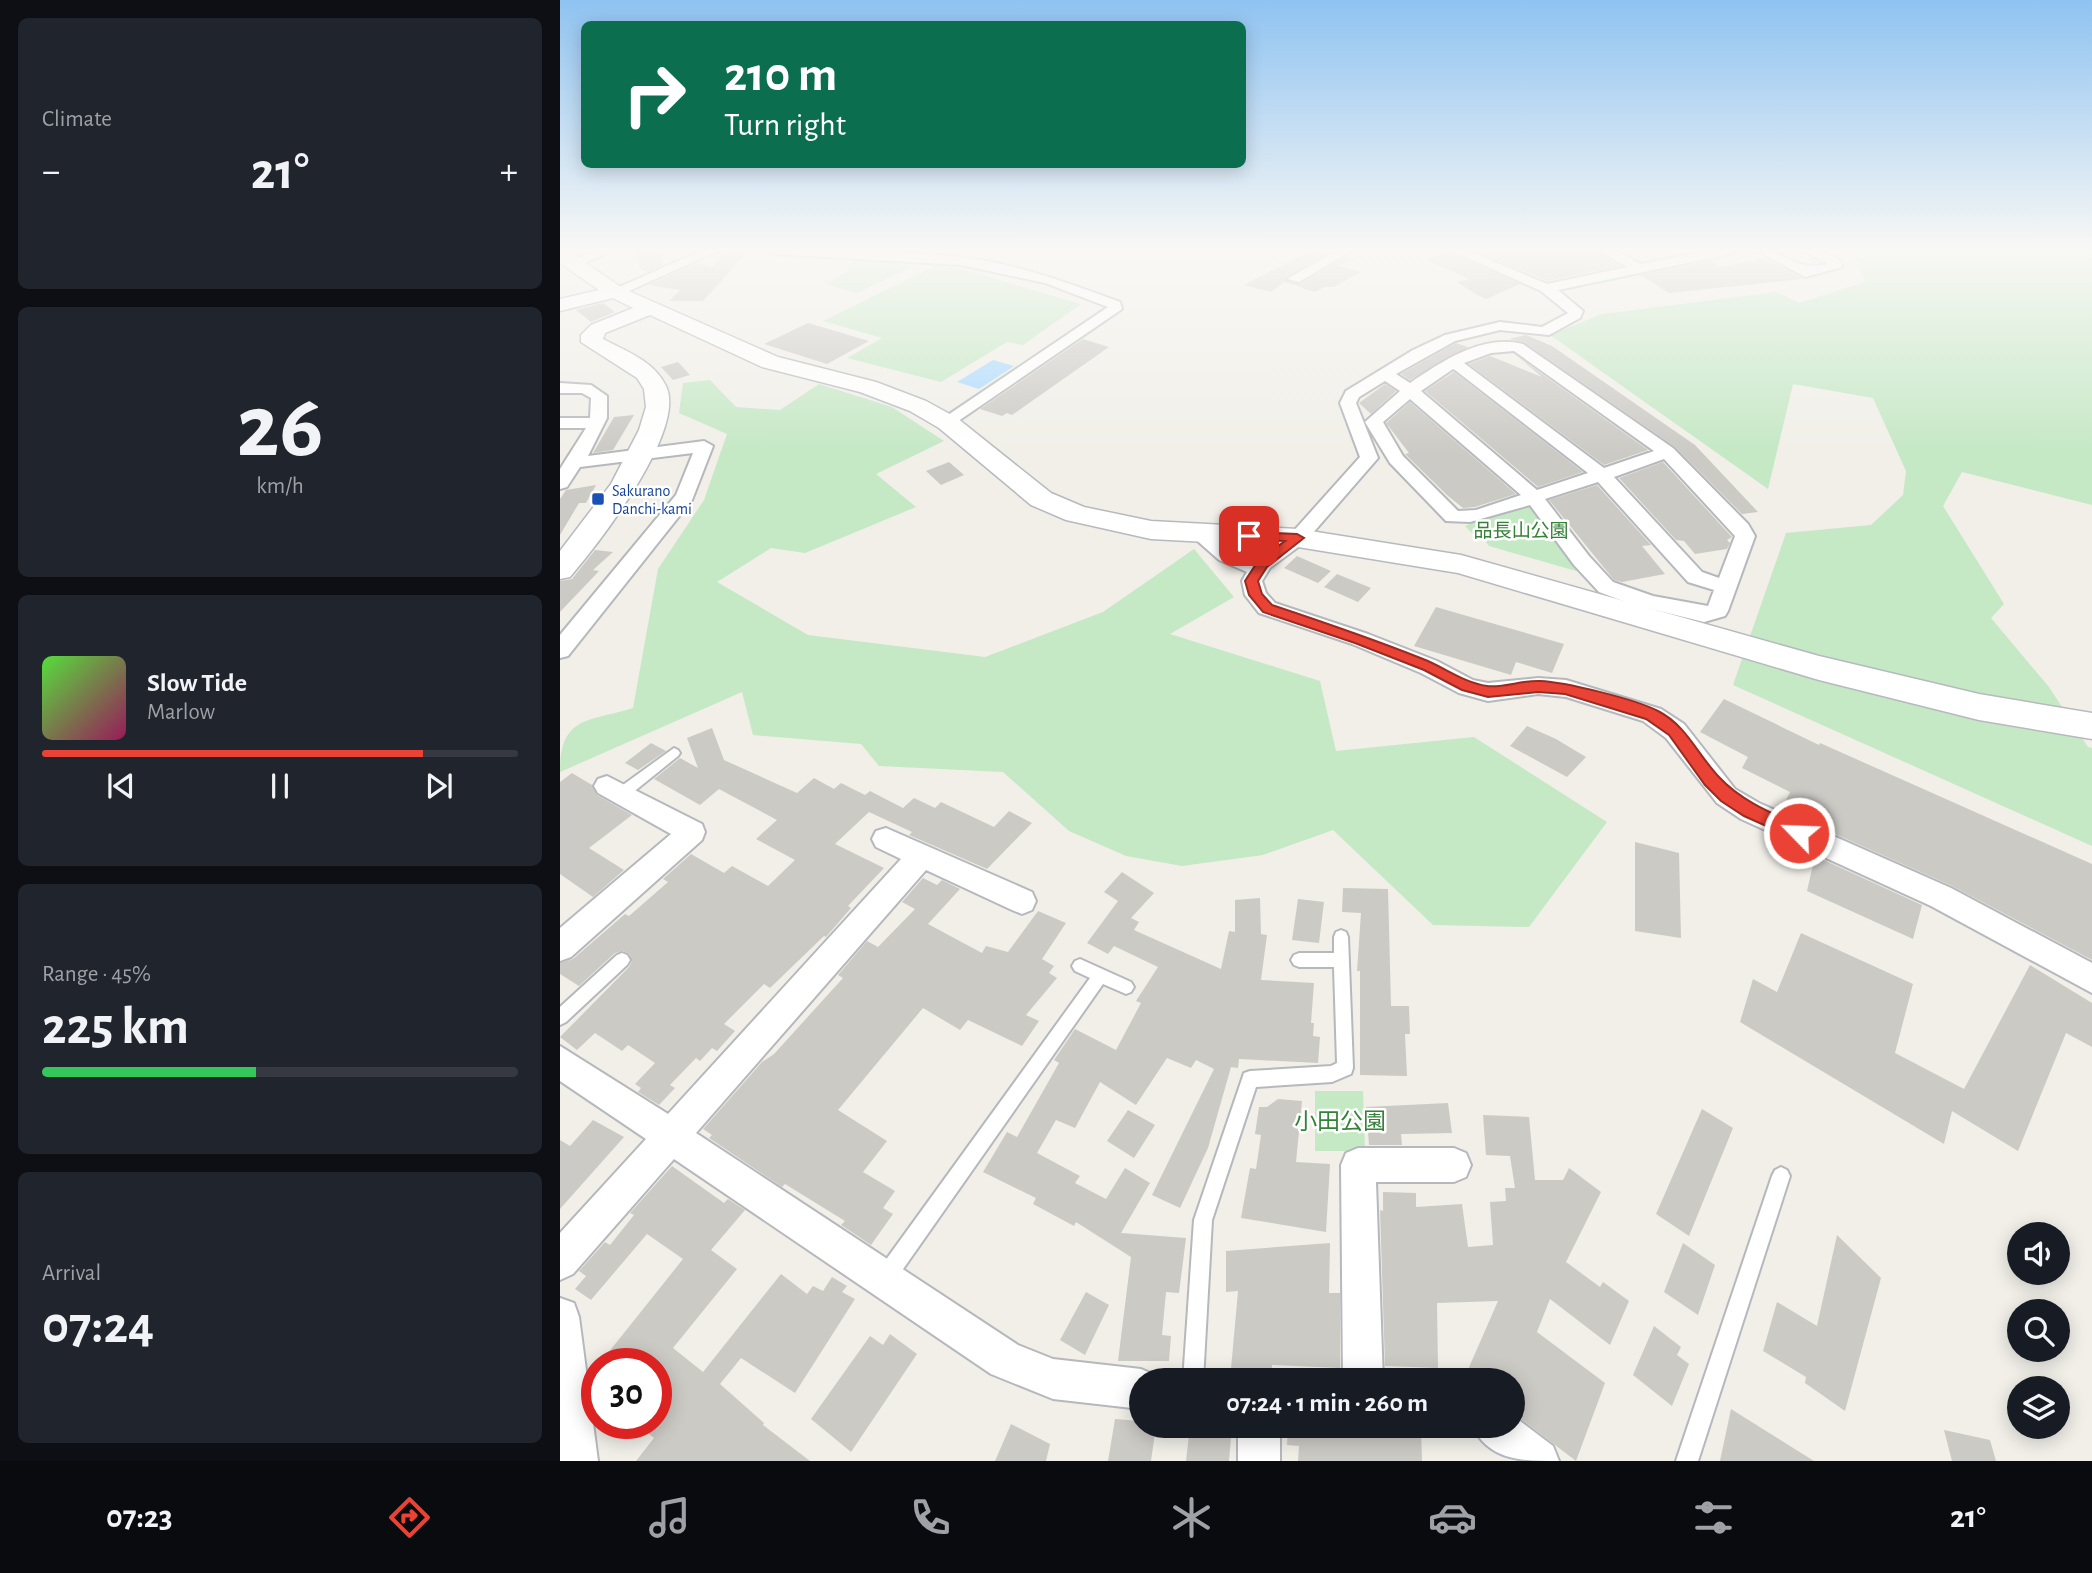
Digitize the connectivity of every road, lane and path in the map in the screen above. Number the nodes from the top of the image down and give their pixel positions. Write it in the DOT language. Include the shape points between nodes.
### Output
graph roads {
  1 [pos="625,318"];
  2 [pos="669,318"];
  3 [pos="1102,318"];
  4 [pos="1568,318"];
  5 [pos="1452,364"];
  6 [pos="1385,374"];
  7 [pos="560,388"];
  8 [pos="1412,391"];
  9 [pos="560,423"];
  10 [pos="597,423"];
  11 [pos="948,423"];
  12 [pos="1667,452"];
  13 [pos="639,454"];
  14 [pos="572,463"];
  15 [pos="1602,475"];
  16 [pos="560,483"];
  17 [pos="1533,497"];
  18 [pos="1200,533"];
  19 [pos="1297,538"];
  20 [pos="1258,569"];
  21 [pos="560,570"];
  22 [pos="1726,587"];
  23 [pos="560,650"];
  24 [pos="2092,726"];
  25 [pos="674,753"];
  26 [pos="614,790"];
  27 [pos="886,839"];
  28 [pos="922,855"];
  29 [pos="1022,901"];
  30 [pos="1341,937"];
  31 [pos="560,947"];
  32 [pos="622,960"];
  33 [pos="1299,960"];
  34 [pos="1341,960"];
  35 [pos="1080,966"];
  36 [pos="1100,976"];
  37 [pos="2092,979"];
  38 [pos="1126,986"];
  39 [pos="560,1017"];
  40 [pos="560,1062"];
  41 [pos="670,1135"];
  42 [pos="1454,1165"];
  43 [pos="1782,1176"];
  44 [pos="560,1261"];
  45 [pos="884,1278"];
  46 [pos="560,1317"];
  47 [pos="1194,1368"];
  48 [pos="1363,1368"];
  49 [pos="1129,1388"];
  50 [pos="1259,1438"];
  51 [pos="1508,1438"];
  52 [pos="576,1461"];
  53 [pos="1259,1461"];
  54 [pos="1538,1461"];
  55 [pos="1688,1461"];
  1 -- 13 [label="street" via="598,329 592,342 633,364 655,387 659,398 656,417"];
  2 -- 11 [label="street" via="770,362 867,387"];
  3 -- 11 [label="street"];
  4 -- 6 [label="street" via="1559,326 1534,332 1500,326 1450,338"];
  5 -- 8 [label="street"];
  5 -- 12 [label="street" via="1507,345 1518,346"];
  5 -- 15 [label="street" via="1508,400"];
  6 -- 8 [label="street"];
  6 -- 19 [label="street" via="1352,394 1348,403 1369,458"];
  7 -- 10 [label="street" via="585,388 599,396 603,408"];
  8 -- 17 [label="street"];
  8 -- 17 [label="street" via="1378,414 1374,422 1396,459 1453,517 1465,519"];
  9 -- 10 [label="street"];
  10 -- 14 [label="street"];
  11 -- 18 [label="street" via="1041,499 1076,514 1151,530"];
  12 -- 15 [label="street"];
  12 -- 22 [label="street" via="1745,536"];
  13 -- 14 [label="street"];
  13 -- 21 [label="street" via="607,512"];
  13 -- 23 [label="street" via="704,446 685,496"];
  14 -- 16 [label="street"];
  15 -- 17 [label="street"];
  15 -- 22 [label="street" via="1695,577"];
  17 -- 22 [label="street" via="1605,587 1704,615 1717,611"];
  18 -- 19 [label="street"];
  18 -- 20 [label="street" via="1226,556"];
  19 -- 20 [label="street"];
  19 -- 24 [label="street" via="1494,571 1819,668 1979,707"];
  20 -- 37 [label="street" via="1252,581 1256,595 1268,608 1360,639 1467,687 1488,692 1538,686 1566,689 1652,715 1675,731 1727,796 1750,811 1941,897"];
  25 -- 26 [label="lane"];
  26 -- 31 [label="street" via="692,832"];
  27 -- 28 [label="street"];
  28 -- 29 [label="street"];
  28 -- 41 [label="street"];
  30 -- 34 [label="lane"];
  32 -- 39 [label="lane"];
  33 -- 34 [label="lane"];
  34 -- 47 [label="lane" via="1345,1068 1332,1074 1250,1079 1203,1220"];
  35 -- 36 [label="lane"];
  36 -- 38 [label="lane"];
  36 -- 45 [label="lane"];
  40 -- 41 [label="street"];
  41 -- 44 [label="street"];
  41 -- 45 [label="street"];
  42 -- 48 [label="street" via="1358,1165"];
  43 -- 55 [label="lane"];
  45 -- 49 [label="street" via="1005,1360 1053,1378"];
  46 -- 52 [label="street"];
  50 -- 53 [label="street"];
  51 -- 54 [label="street"];
}
